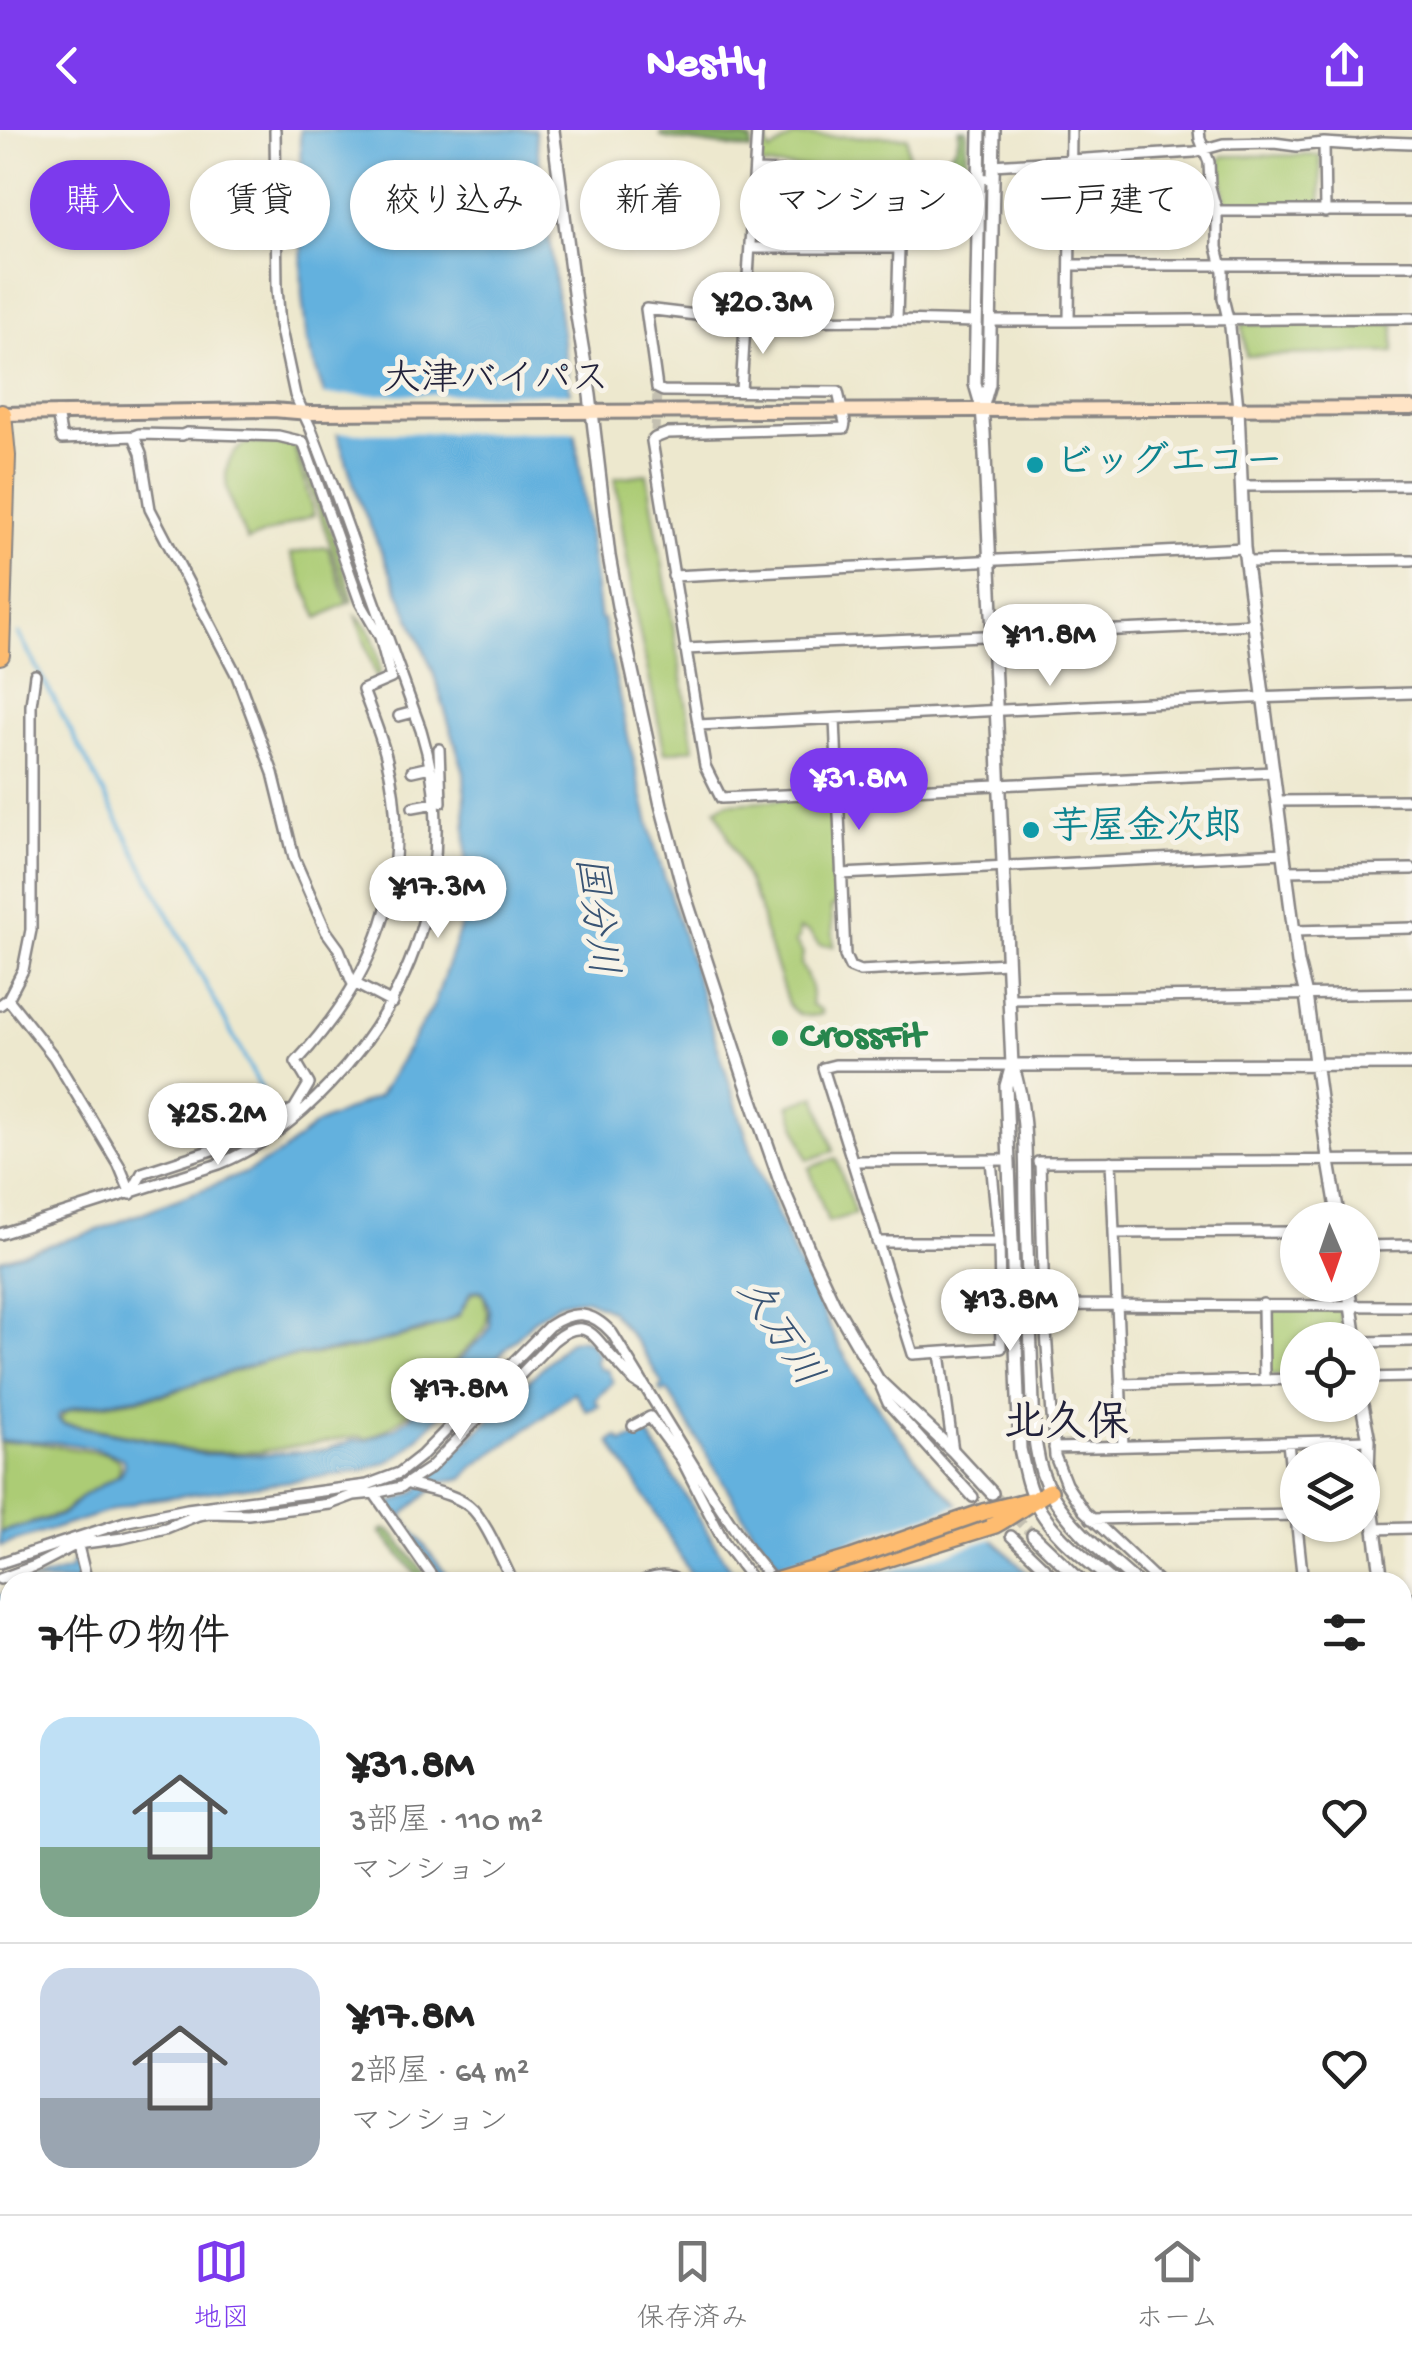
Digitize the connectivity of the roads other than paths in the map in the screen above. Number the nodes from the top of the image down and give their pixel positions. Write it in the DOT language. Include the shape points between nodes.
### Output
graph roads {
  1 [pos="275,130"];
  2 [pos="553,130"];
  3 [pos="758,130"];
  4 [pos="980,130"];
  5 [pos="994,130"];
  6 [pos="1071,130"];
  7 [pos="1199,130"];
  8 [pos="1374,130"];
  9 [pos="1375,142"];
  10 [pos="1324,143"];
  11 [pos="1412,143"];
  12 [pos="1205,148"];
  13 [pos="757,160"];
  14 [pos="979,160"];
  15 [pos="1070,160"];
  16 [pos="1004,163"];
  17 [pos="994,164"];
  18 [pos="984,178"];
  19 [pos="993,178"];
  20 [pos="1412,211"];
  21 [pos="1216,212"];
  22 [pos="1325,212"];
  23 [pos="751,250"];
  24 [pos="899,250"];
  25 [pos="978,250"];
  26 [pos="1070,250"];
  27 [pos="1070,265"];
  28 [pos="1222,265"];
  29 [pos="1412,265"];
  30 [pos="1412,318"];
  31 [pos="898,320"];
  32 [pos="1069,320"];
  33 [pos="1228,320"];
  34 [pos="746,321"];
  35 [pos="990,321"];
  36 [pos="976,322"];
  37 [pos="741,392"];
  38 [pos="982,408"];
  39 [pos="1238,408"];
  40 [pos="1412,408"];
  41 [pos="593,410"];
  42 [pos="843,410"];
  43 [pos="306,412"];
  44 [pos="57,413"];
  45 [pos="1,418"];
  46 [pos="134,436"];
  47 [pos="1412,484"];
  48 [pos="1242,486"];
  49 [pos="1244,548"];
  50 [pos="1412,560"];
  51 [pos="990,561"];
  52 [pos="1247,562"];
  53 [pos="672,576"];
  54 [pos="1255,624"];
  55 [pos="383,635"];
  56 [pos="993,636"];
  57 [pos="685,649"];
  58 [pos="0,655"];
  59 [pos="35,675"];
  60 [pos="1412,693"];
  61 [pos="1265,698"];
  62 [pos="996,711"];
  63 [pos="414,712"];
  64 [pos="399,716"];
  65 [pos="835,719"];
  66 [pos="698,725"];
  67 [pos="439,750"];
  68 [pos="430,767"];
  69 [pos="412,771"];
  70 [pos="1274,772"];
  71 [pos="1000,785"];
  72 [pos="838,793"];
  73 [pos="1412,800"];
  74 [pos="1278,801"];
  75 [pos="435,803"];
  76 [pos="413,807"];
  77 [pos="1284,853"];
  78 [pos="1003,866"];
  79 [pos="1412,869"];
  80 [pos="1286,871"];
  81 [pos="841,874"];
  82 [pos="1412,928"];
  83 [pos="1294,931"];
  84 [pos="1008,963"];
  85 [pos="356,985"];
  86 [pos="1412,992"];
  87 [pos="1306,995"];
  88 [pos="1009,998"];
  89 [pos="4,1002"];
  90 [pos="392,1003"];
  91 [pos="1316,1064"];
  92 [pos="1412,1064"];
  93 [pos="1012,1065"];
  94 [pos="296,1112"];
  95 [pos="1008,1160"];
  96 [pos="1329,1160"];
  97 [pos="1412,1160"];
  98 [pos="991,1161"];
  99 [pos="854,1162"];
  100 [pos="1025,1162"];
  101 [pos="1040,1162"];
  102 [pos="1111,1162"];
  103 [pos="131,1194"];
  104 [pos="1336,1202"];
  105 [pos="1280,1232"];
  106 [pos="1114,1233"];
  107 [pos="0,1234"];
  108 [pos="877,1242"];
  109 [pos="998,1242"];
  110 [pos="1412,1245"];
  111 [pos="1380,1246"];
  112 [pos="1350,1302"];
  113 [pos="1263,1304"];
  114 [pos="1044,1305"];
  115 [pos="1116,1305"];
  116 [pos="1350,1305"];
  117 [pos="1412,1306"];
  118 [pos="1354,1322"];
  119 [pos="1380,1341"];
  120 [pos="1412,1341"];
  121 [pos="940,1353"];
  122 [pos="1380,1378"];
  123 [pos="1412,1378"];
  124 [pos="878,1380"];
  125 [pos="1264,1380"];
  126 [pos="1280,1380"];
  127 [pos="1120,1384"];
  128 [pos="647,1389"];
  129 [pos="1365,1422"];
  130 [pos="633,1426"];
  131 [pos="1369,1440"];
  132 [pos="1280,1442"];
  133 [pos="1288,1442"];
  134 [pos="1123,1446"];
  135 [pos="1054,1448"];
  136 [pos="952,1450"];
  137 [pos="695,1475"];
  138 [pos="412,1485"];
  139 [pos="358,1490"];
  140 [pos="1050,1491"];
  141 [pos="992,1493"];
  142 [pos="374,1494"];
  143 [pos="973,1497"];
  144 [pos="1034,1499"];
  145 [pos="1280,1515"];
  146 [pos="989,1518"];
  147 [pos="1092,1519"];
  148 [pos="1412,1528"];
  149 [pos="1380,1529"];
  150 [pos="1032,1535"];
  151 [pos="1011,1536"];
  152 [pos="76,1542"];
  153 [pos="1299,1542"];
  154 [pos="1376,1542"];
  155 [pos="0,1564"];
  156 [pos="19,1572"];
  157 [pos="84,1572"];
  158 [pos="429,1572"];
  159 [pos="507,1572"];
  160 [pos="746,1572"];
  161 [pos="765,1572"];
  162 [pos="806,1572"];
  163 [pos="840,1572"];
  164 [pos="1048,1572"];
  165 [pos="1071,1572"];
  166 [pos="1101,1572"];
  167 [pos="1125,1572"];
  168 [pos="1148,1572"];
  169 [pos="1303,1572"];
  170 [pos="1380,1572"];
  171 [pos="1412,1830"];
  172 [pos="1412,1872"];
  1 -- 43 [label="street" via="280,326 294,395"];
  2 -- 41 [label="street"];
  3 -- 13 [label="street"];
  4 -- 14 [label="street"];
  5 -- 17 [label="street"];
  6 -- 15 [label="street"];
  7 -- 12 [label="street"];
  8 -- 9 [label="street"];
  9 -- 10 [label="street"];
  9 -- 11 [label="street"];
  10 -- 12 [label="street"];
  10 -- 22 [label="street"];
  12 -- 15 [label="street"];
  12 -- 21 [label="street"];
  16 -- 17 [label="street"];
  17 -- 19 [label="street"];
  18 -- 19 [label="street"];
  19 -- 35 [label="street"];
  20 -- 22 [label="street"];
  21 -- 22 [label="street"];
  21 -- 28 [label="street"];
  23 -- 34 [label="street"];
  24 -- 31 [label="street"];
  25 -- 36 [label="street"];
  26 -- 27 [label="street"];
  27 -- 28 [label="street"];
  27 -- 32 [label="street"];
  28 -- 29 [label="street"];
  28 -- 33 [label="street"];
  30 -- 33 [label="street"];
  31 -- 34 [label="street"];
  31 -- 36 [label="street"];
  32 -- 33 [label="street"];
  32 -- 35 [label="street"];
  33 -- 39 [label="street"];
  34 -- 37 [label="street"];
  34 -- 37 [label="street" via="646,309 657,390"];
  35 -- 38 [label="street"];
  36 -- 38 [label="street" via="975,384"];
  37 -- 42 [label="street" via="838,392"];
  38 -- 39 [label="main road, 大津バイパス"];
  38 -- 42 [label="main road, 大津バイパス"];
  38 -- 51 [label="street"];
  39 -- 40 [label="main road, 大津バイパス"];
  39 -- 48 [label="street"];
  41 -- 42 [label="main road, 大津バイパス"];
  41 -- 43 [label="main road, 大津バイパス"];
  41 -- 124 [label="street" via="618,606 686,896 781,1184 834,1304"];
  42 -- 53 [label="street" via="844,428 654,434"];
  43 -- 44 [label="main road, 大津バイパス"];
  43 -- 55 [label="street"];
  44 -- 45 [label="main road, 大津バイパス"];
  44 -- 46 [label="street" via="62,439"];
  45 -- 58 [label="highway" via="6,456"];
  46 -- 55 [label="street" via="278,436 303,442 360,602"];
  46 -- 85 [label="street" via="150,509 237,676 273,774 294,858"];
  47 -- 48 [label="street"];
  48 -- 49 [label="street"];
  49 -- 51 [label="street"];
  49 -- 52 [label="street"];
  50 -- 52 [label="street"];
  51 -- 53 [label="street"];
  51 -- 56 [label="street"];
  52 -- 54 [label="street"];
  53 -- 57 [label="street"];
  54 -- 56 [label="street"];
  54 -- 61 [label="street"];
  55 -- 63 [label="street"];
  55 -- 85 [label="street" via="392,678 363,690 392,784 394,853 383,922"];
  56 -- 57 [label="street"];
  56 -- 62 [label="street"];
  57 -- 66 [label="street"];
  59 -- 89 [label="street" via="31,930 23,970"];
  60 -- 61 [label="street"];
  61 -- 62 [label="street"];
  61 -- 70 [label="street"];
  62 -- 65 [label="street"];
  62 -- 71 [label="street"];
  63 -- 64 [label="street"];
  63 -- 68 [label="street"];
  65 -- 66 [label="street"];
  65 -- 72 [label="street"];
  66 -- 72 [label="street" via="705,766 720,798"];
  67 -- 75 [label="street"];
  68 -- 69 [label="street"];
  68 -- 75 [label="street"];
  70 -- 71 [label="street"];
  70 -- 74 [label="street"];
  71 -- 72 [label="street"];
  71 -- 78 [label="street"];
  72 -- 81 [label="street"];
  73 -- 74 [label="street"];
  74 -- 77 [label="street"];
  75 -- 76 [label="street"];
  75 -- 90 [label="street" via="426,915"];
  77 -- 78 [label="street"];
  77 -- 80 [label="street"];
  78 -- 81 [label="street"];
  78 -- 84 [label="street"];
  79 -- 80 [label="street"];
  80 -- 83 [label="street"];
  81 -- 84 [label="street" via="845,956 854,969"];
  82 -- 83 [label="street"];
  83 -- 87 [label="street"];
  84 -- 88 [label="street"];
  85 -- 90 [label="street"];
  85 -- 94 [label="street" via="296,1062 310,1084"];
  86 -- 87 [label="street"];
  87 -- 88 [label="street"];
  87 -- 91 [label="street"];
  88 -- 93 [label="street"];
  89 -- 103 [label="street" via="54,1057"];
  90 -- 94 [label="street" via="340,1074"];
  91 -- 92 [label="street"];
  91 -- 93 [label="street"];
  91 -- 96 [label="street"];
  93 -- 95 [label="street" via="1006,1086"];
  93 -- 99 [label="street" via="826,1066"];
  93 -- 100 [label="street" via="1020,1086"];
  94 -- 103 [label="street" via="251,1150"];
  94 -- 103 [label="street" via="227,1145 142,1173"];
  95 -- 98 [label="street"];
  95 -- 144 [label="street" via="1018,1429"];
  96 -- 97 [label="street"];
  96 -- 102 [label="street"];
  96 -- 104 [label="street"];
  98 -- 99 [label="street"];
  98 -- 109 [label="street"];
  99 -- 108 [label="street"];
  100 -- 101 [label="street"];
  100 -- 140 [label="street" via="1035,1443"];
  101 -- 102 [label="street"];
  101 -- 114 [label="street"];
  102 -- 106 [label="street"];
  103 -- 107 [label="street"];
  105 -- 106 [label="street"];
  106 -- 115 [label="street"];
  108 -- 109 [label="street"];
  108 -- 121 [label="street" via="913,1354"];
  109 -- 121 [label="street" via="1001,1348"];
  110 -- 111 [label="street"];
  112 -- 116 [label="street"];
  113 -- 115 [label="street"];
  113 -- 116 [label="street"];
  113 -- 125 [label="street"];
  114 -- 115 [label="street"];
  114 -- 135 [label="street"];
  115 -- 127 [label="street"];
  116 -- 117 [label="street"];
  116 -- 118 [label="street"];
  119 -- 120 [label="street"];
  121 -- 136 [label="street"];
  122 -- 123 [label="street"];
  124 -- 136 [label="street"];
  124 -- 143 [label="street" via="888,1402"];
  125 -- 126 [label="street"];
  125 -- 127 [label="street"];
  127 -- 134 [label="street"];
  128 -- 137 [label="street"];
  128 -- 138 [label="street" via="590,1330 566,1332"];
  128 -- 139 [label="street" via="600,1321 566,1317 540,1334 412,1464"];
  129 -- 131 [label="street"];
  130 -- 137 [label="street" via="650,1418"];
  131 -- 133 [label="street"];
  132 -- 134 [label="street"];
  134 -- 135 [label="street"];
  135 -- 147 [label="street" via="1066,1484"];
  136 -- 141 [label="street"];
  137 -- 160 [label="street" via="725,1544"];
  137 -- 161 [label="street"];
  138 -- 142 [label="street"];
  138 -- 159 [label="street" via="469,1505"];
  139 -- 142 [label="street"];
  139 -- 152 [label="street" via="208,1510 166,1528"];
  140 -- 144 [label="highway"];
  140 -- 167 [label="street" via="1079,1532"];
  142 -- 158 [label="street"];
  144 -- 146 [label="highway" via="1009,1504"];
  144 -- 166 [label="street"];
  145 -- 147 [label="street"];
  146 -- 162 [label="highway, bridge"];
  146 -- 163 [label="highway"];
  147 -- 168 [label="street"];
  148 -- 149 [label="street"];
  150 -- 165 [label="street"];
  151 -- 164 [label="street"];
  152 -- 155 [label="street"];
  152 -- 156 [label="street"];
  152 -- 157 [label="street"];
  153 -- 169 [label="street"];
  154 -- 170 [label="street"];
  171 -- 172 [label="street"];
}
